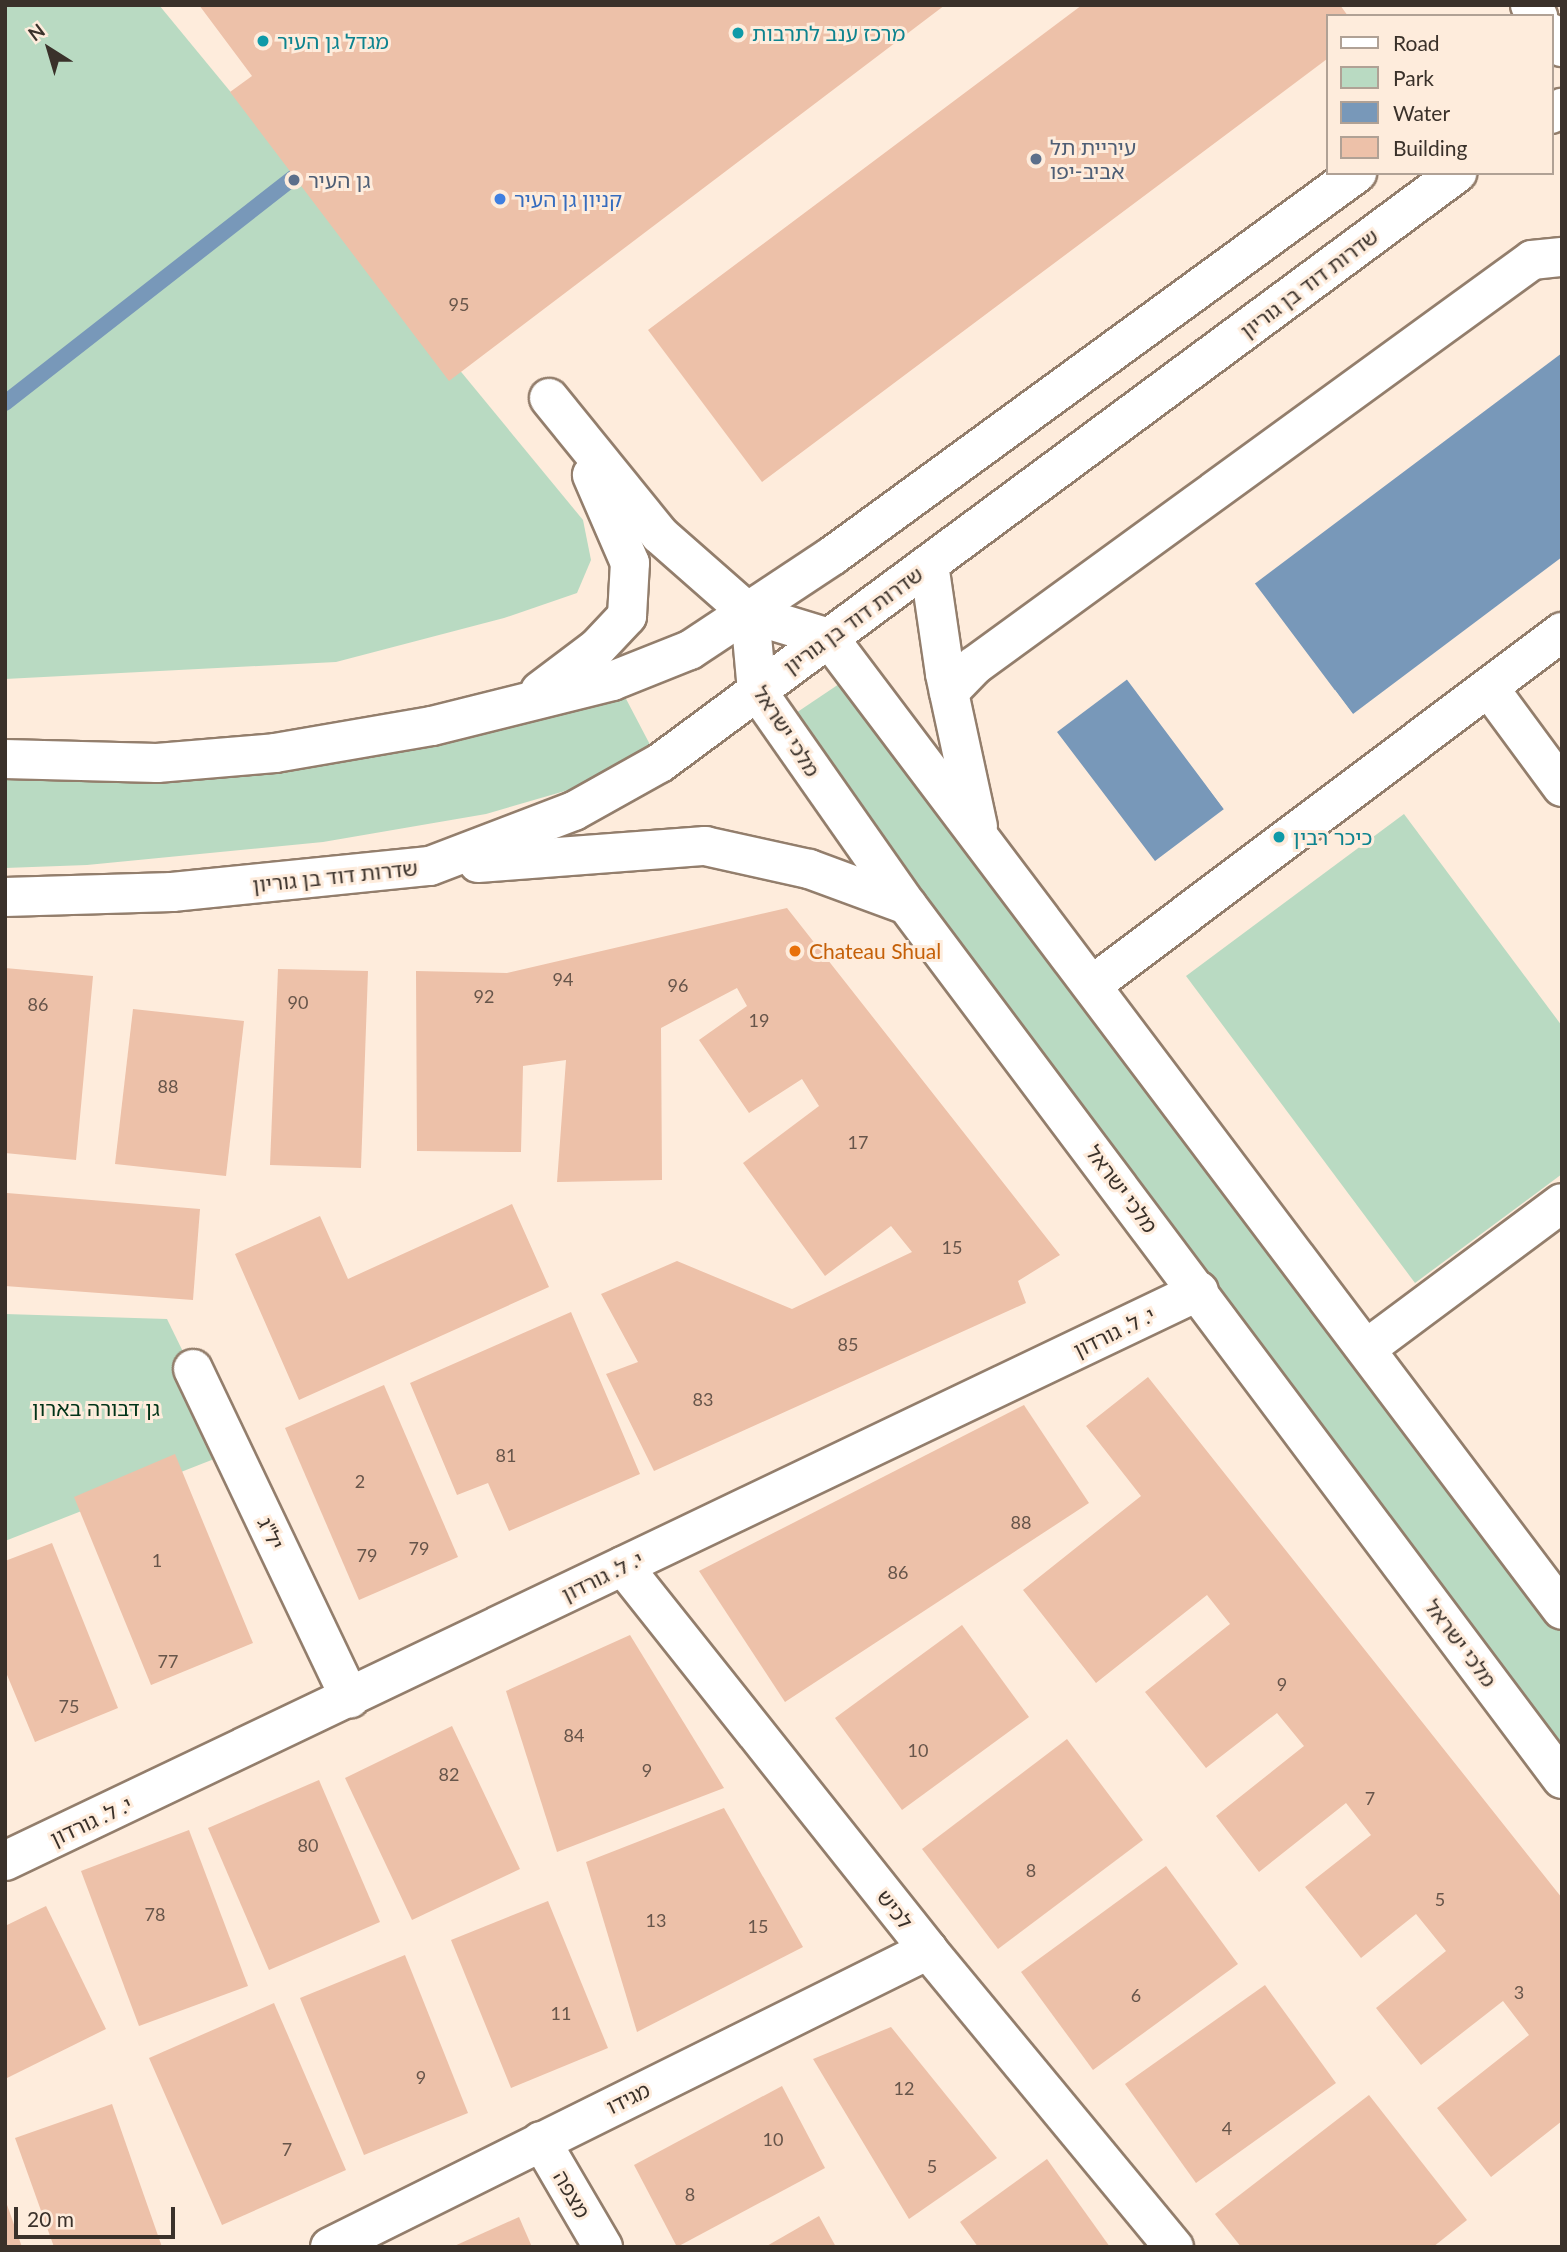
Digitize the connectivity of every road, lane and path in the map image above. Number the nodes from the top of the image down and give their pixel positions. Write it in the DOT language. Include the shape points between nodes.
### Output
graph roads {
  1 [pos="1354,175"];
  2 [pos="1454,175"];
  3 [pos="1562,257"];
  4 [pos="929,564"];
  5 [pos="750,614"];
  6 [pos="1562,632"];
  7 [pos="829,638"];
  8 [pos="1489,688"];
  9 [pos="757,691"];
  10 [pos="949,692"];
  11 [pos="527,701"];
  12 [pos="5,759"];
  13 [pos="1562,787"];
  14 [pos="980,838"];
  15 [pos="430,866"];
  16 [pos="5,897"];
  17 [pos="907,905"];
  18 [pos="1092,985"];
  19 [pos="1562,1203"];
  20 [pos="1199,1291"];
  21 [pos="1366,1349"];
  22 [pos="193,1369"];
  23 [pos="623,1566"];
  24 [pos="1562,1610"];
  25 [pos="349,1698"];
  26 [pos="1562,1779"];
  27 [pos="5,1861"];
  28 [pos="928,1950"];
  29 [pos="541,2141"];
  30 [pos="330,2247"];
  31 [pos="603,2247"];
  32 [pos="1174,2247"];
  1 -- 5 [label="street"];
  2 -- 4 [label="street, שדרות דוד בן גוריון"];
  3 -- 10 [label="street" via="1532,260 966,672"];
  4 -- 7 [label="street, שדרות דוד בן גוריון"];
  4 -- 10 [label="street"];
  5 -- 7 [label="street"];
  5 -- 9 [label="street, מלכי ישראל"];
  5 -- 11 [label="street" via="690,650 612,681"];
  5 -- 11 [label="street" via="660,535 550,398 608,504 630,563 629,604 627,616 597,648"];
  6 -- 8 [label="street"];
  7 -- 9 [label="street, שדרות דוד בן גוריון"];
  7 -- 14 [label="street"];
  8 -- 13 [label="street"];
  8 -- 18 [label="street"];
  9 -- 15 [label="street, שדרות דוד בן גוריון" via="660,763 612,791 532,829"];
  9 -- 17 [label="street, מלכי ישראל"];
  10 -- 14 [label="street"];
  11 -- 12 [label="street" via="432,726 275,753 157,763"];
  14 -- 18 [label="street"];
  15 -- 16 [label="street, שדרות דוד בן גוריון" via="172,892"];
  15 -- 17 [label="street" via="705,846 809,869"];
  17 -- 20 [label="street, מלכי ישראל"];
  18 -- 21 [label="street"];
  19 -- 21 [label="street"];
  20 -- 23 [label="street, י. ל. גורדון"];
  20 -- 26 [label="street, מלכי ישראל"];
  21 -- 24 [label="street"];
  22 -- 25 [label="street, יל\"ג"];
  23 -- 25 [label="street, י. ל. גורדון"];
  23 -- 28 [label="street, לכיש"];
  25 -- 27 [label="street, י. ל. גורדון"];
  28 -- 29 [label="street, מגידו"];
  28 -- 32 [label="street, לכיש"];
  29 -- 30 [label="street, מגידו"];
  29 -- 31 [label="street, מצפה"];
}
